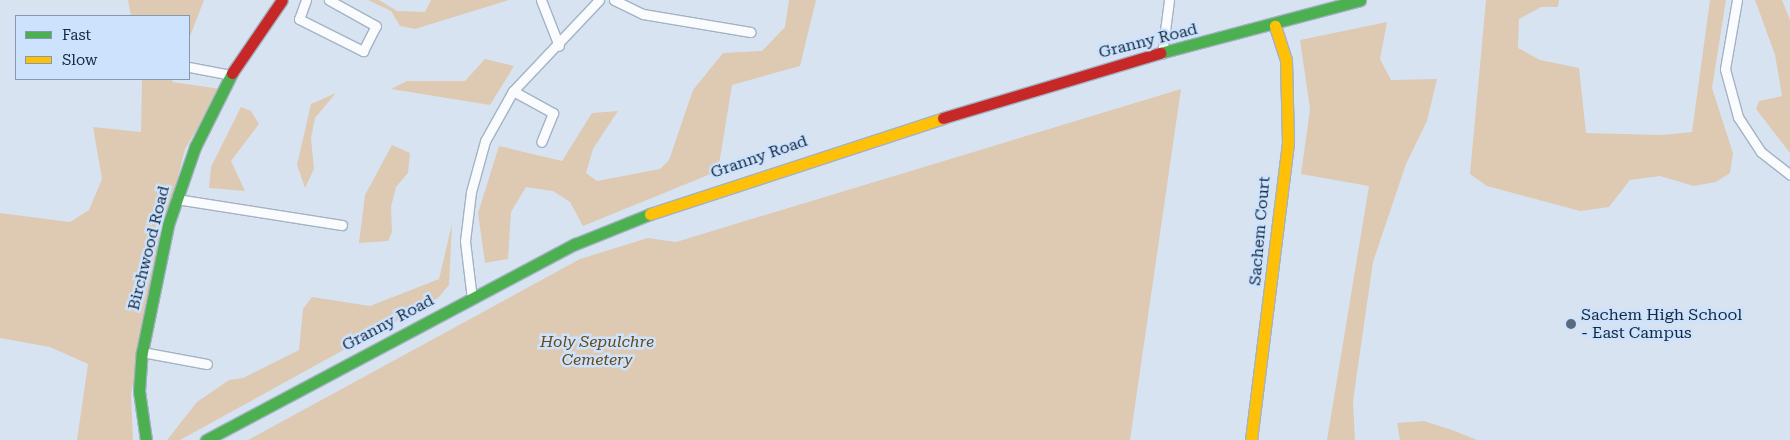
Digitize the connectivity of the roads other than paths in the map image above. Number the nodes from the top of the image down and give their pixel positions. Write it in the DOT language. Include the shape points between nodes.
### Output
graph roads {
  1 [pos="282,0"];
  2 [pos="306,0"];
  3 [pos="329,0"];
  4 [pos="541,0"];
  5 [pos="599,0"];
  6 [pos="614,0"];
  7 [pos="1169,0"];
  8 [pos="1360,0"];
  9 [pos="1737,0"];
  10 [pos="1275,26"];
  11 [pos="750,32"];
  12 [pos="558,46"];
  13 [pos="1162,54"];
  14 [pos="190,67"];
  15 [pos="231,75"];
  16 [pos="513,91"];
  17 [pos="541,142"];
  18 [pos="1790,175"];
  19 [pos="176,199"];
  20 [pos="342,225"];
  21 [pos="472,299"];
  22 [pos="142,352"];
  23 [pos="207,364"];
  24 [pos="146,440"];
  25 [pos="206,440"];
  26 [pos="1251,440"];
  1 -- 15 [label="street, Birchwood Road"];
  2 -- 3 [label="street" via="299,19 363,51 376,26"];
  4 -- 12 [label="street"];
  5 -- 12 [label="street"];
  6 -- 11 [label="street" via="643,14"];
  7 -- 13 [label="street"];
  8 -- 10 [label="street, Granny Road"];
  9 -- 18 [label="street" via="1725,70 1738,117 1761,152"];
  10 -- 13 [label="street, Granny Road"];
  10 -- 26 [label="street, Sachem Court" via="1286,60 1288,143"];
  12 -- 16 [label="street"];
  13 -- 21 [label="street, Granny Road" via="771,168 575,244"];
  14 -- 15 [label="street"];
  15 -- 19 [label="street, Birchwood Road" via="195,147"];
  16 -- 17 [label="street" via="553,113"];
  16 -- 21 [label="street" via="485,142 470,192 466,241"];
  19 -- 20 [label="street"];
  19 -- 22 [label="street, Birchwood Road"];
  21 -- 25 [label="street, Granny Road"];
  22 -- 23 [label="street"];
  22 -- 24 [label="street, Birchwood Road" via="139,391"];
}
